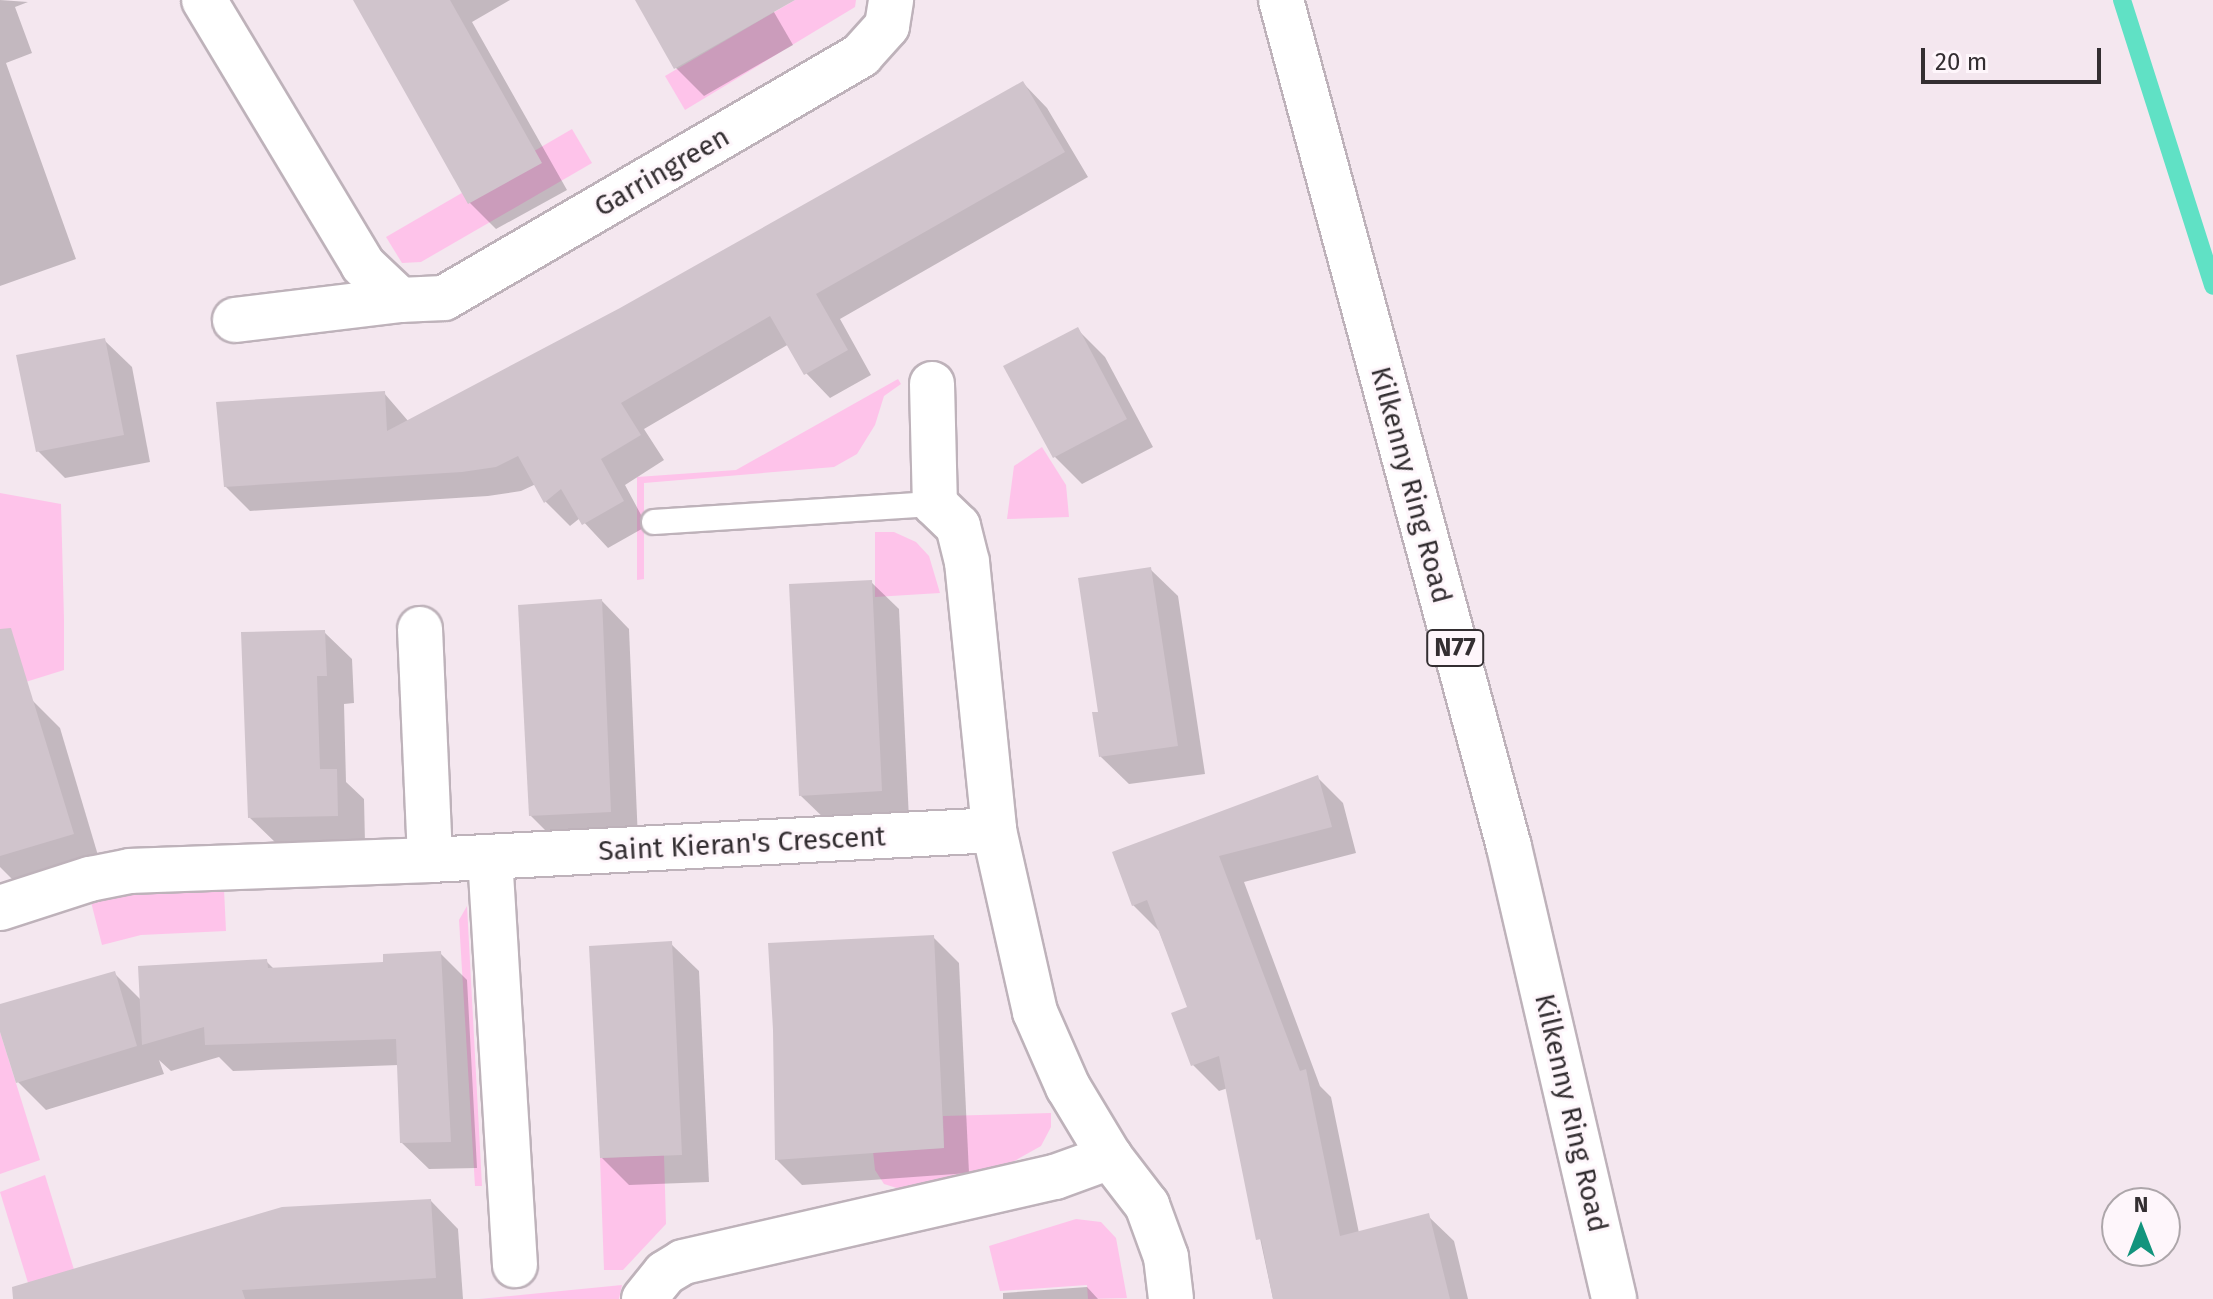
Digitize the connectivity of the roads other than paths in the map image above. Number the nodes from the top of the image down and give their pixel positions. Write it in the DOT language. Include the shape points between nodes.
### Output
graph roads {
  1 [pos="204,0"];
  2 [pos="891,0"];
  3 [pos="1281,0"];
  4 [pos="400,300"];
  5 [pos="235,320"];
  6 [pos="932,384"];
  7 [pos="935,504"];
  8 [pos="654,522"];
  9 [pos="420,629"];
  10 [pos="994,830"];
  11 [pos="490,857"];
  12 [pos="430,860"];
  13 [pos="0,908"];
  14 [pos="1110,1157"];
  15 [pos="515,1265"];
  16 [pos="644,1299"];
  17 [pos="1171,1299"];
  18 [pos="1614,1299"];
  1 -- 4 [label="street" via="363,265"];
  2 -- 4 [label="street, Garringreen" via="887,26 861,55 444,298"];
  3 -- 18 [label="street, Kilkenny Ring Road / N77" via="1509,847"];
  4 -- 5 [label="street, Garringreen"];
  6 -- 7 [label="street"];
  7 -- 8 [label="lane"];
  7 -- 10 [label="street" via="958,526 967,562"];
  9 -- 12 [label="street"];
  10 -- 11 [label="street, Saint Kieran's Crescent"];
  10 -- 14 [label="street" via="1035,1012 1068,1087"];
  11 -- 12 [label="street, Saint Kieran's Crescent"];
  11 -- 15 [label="street"];
  12 -- 13 [label="street, Saint Kieran's Crescent" via="130,871"];
  14 -- 16 [label="street" via="1055,1177 683,1262 665,1273"];
  14 -- 17 [label="street" via="1147,1205 1166,1257"];
}
